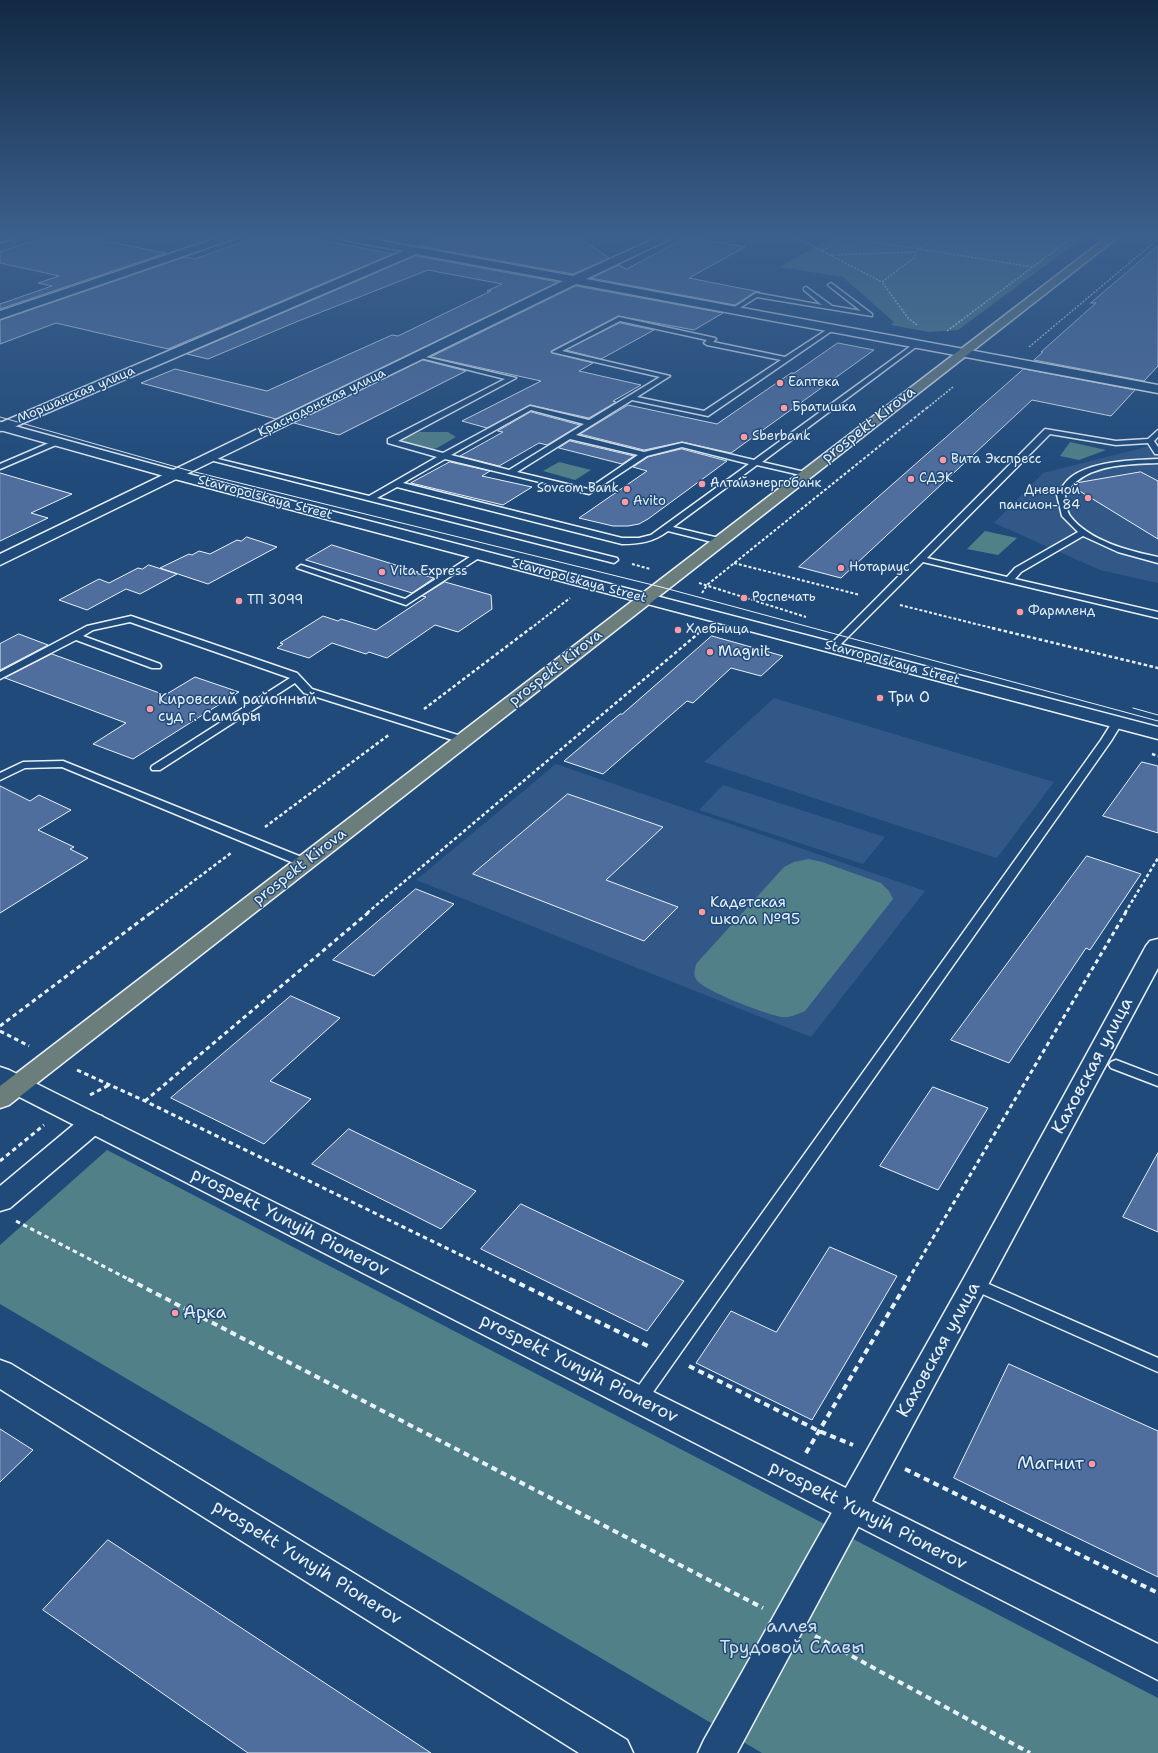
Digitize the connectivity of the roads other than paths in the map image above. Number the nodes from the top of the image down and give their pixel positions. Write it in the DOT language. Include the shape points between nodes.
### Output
graph roads {
  1 [pos="253,319"];
  2 [pos="495,319"];
  3 [pos="782,319"];
  4 [pos="1007,319"];
  5 [pos="833,328"];
  6 [pos="917,344"];
  7 [pos="963,353"];
  8 [pos="419,356"];
  9 [pos="786,360"];
  10 [pos="1158,389"];
  11 [pos="633,398"];
  12 [pos="591,423"];
  13 [pos="1,426"];
  14 [pos="1158,432"];
  15 [pos="569,436"];
  16 [pos="1150,441"];
  17 [pos="59,442"];
  18 [pos="1158,452"];
  19 [pos="644,454"];
  20 [pos="444,456"];
  21 [pos="210,459"];
  22 [pos="1158,461"];
  23 [pos="755,463"];
  24 [pos="0,467"];
  25 [pos="511,472"];
  26 [pos="176,475"];
  27 [pos="806,475"];
  28 [pos="395,484"];
  29 [pos="370,498"];
  30 [pos="667,528"];
  31 [pos="1084,532"];
  32 [pos="720,541"];
  33 [pos="479,554"];
  34 [pos="922,559"];
  35 [pos="0,560"];
  36 [pos="614,560"];
  37 [pos="1158,560"];
  38 [pos="301,568"];
  39 [pos="1009,580"];
  40 [pos="646,598"];
  41 [pos="1158,615"];
  42 [pos="75,636"];
  43 [pos="832,648"];
  44 [pos="156,666"];
  45 [pos="0,676"];
  46 [pos="297,678"];
  47 [pos="1117,723"];
  48 [pos="1158,733"];
  49 [pos="463,740"];
  50 [pos="156,768"];
  51 [pos="0,777"];
  52 [pos="305,863"];
  53 [pos="1158,946"];
  54 [pos="1116,1065"];
  55 [pos="1158,1081"];
  56 [pos="6,1087"];
  57 [pos="93,1123"];
  58 [pos="7,1211"];
  59 [pos="975,1284"];
  60 [pos="1158,1365"];
  61 [pos="0,1373"];
  62 [pos="638,1400"];
  63 [pos="852,1508"];
  64 [pos="1158,1663"];
  65 [pos="614,1753"];
  66 [pos="717,1753"];
  1 -- 13 [label="street, Моршанская улица"];
  2 -- 8 [label="street, Краснодонская улица"];
  3 -- 5 [label="street"];
  4 -- 7 [label="main road, prospekt Kirova"];
  5 -- 6 [label="street"];
  5 -- 9 [label="lane"];
  6 -- 7 [label="street"];
  6 -- 23 [label="lane"];
  7 -- 10 [label="street"];
  7 -- 27 [label="main road, prospekt Kirova"];
  8 -- 20 [label="lane" via="512,378 391,441"];
  8 -- 21 [label="street, Краснодонская улица"];
  9 -- 11 [label="lane" via="704,414"];
  9 -- 11 [label="lane" via="707,343 713,339 619,319 555,352 666,376"];
  11 -- 12 [label="lane"];
  12 -- 15 [label="lane"];
  12 -- 20 [label="lane" via="530,408"];
  13 -- 17 [label="street, Stavropolskaya Street"];
  14 -- 16 [label="lane"];
  15 -- 19 [label="lane"];
  15 -- 25 [label="lane"];
  16 -- 18 [label="lane"];
  16 -- 34 [label="lane" via="1116,443 1048,431"];
  17 -- 24 [label="lane"];
  17 -- 26 [label="street, Stavropolskaya Street"];
  19 -- 23 [label="lane" via="682,445"];
  19 -- 25 [label="lane" via="589,492"];
  20 -- 25 [label="lane"];
  20 -- 28 [label="lane"];
  21 -- 26 [label="street, Краснодонская улица"];
  21 -- 29 [label="lane"];
  22 -- 31 [label="lane" via="1128,462 1096,469 1074,479 1061,495 1066,516"];
  23 -- 27 [label="lane"];
  23 -- 30 [label="lane"];
  26 -- 33 [label="street, Stavropolskaya Street"];
  26 -- 35 [label="street, Краснодонская улица"];
  27 -- 32 [label="main road, prospekt Kirova"];
  28 -- 29 [label="lane"];
  28 -- 30 [label="lane" via="622,541 639,541 654,537"];
  29 -- 36 [label="lane"];
  30 -- 32 [label="lane"];
  31 -- 37 [label="lane" via="1128,553"];
  31 -- 39 [label="lane" via="1018,570"];
  32 -- 40 [label="main road, prospekt Kirova"];
  33 -- 38 [label="lane" via="406,602"];
  33 -- 40 [label="street, Stavropolskaya Street"];
  34 -- 39 [label="lane"];
  34 -- 43 [label="lane"];
  39 -- 41 [label="lane"];
  40 -- 43 [label="street, Stavropolskaya Street"];
  40 -- 49 [label="main road, prospekt Kirova"];
  42 -- 44 [label="lane"];
  42 -- 45 [label="lane"];
  42 -- 46 [label="lane" via="90,628 131,619"];
  43 -- 47 [label="street, Stavropolskaya Street"];
  46 -- 49 [label="lane" via="308,691"];
  46 -- 50 [label="lane"];
  47 -- 48 [label="street, Stavropolskaya Street"];
  47 -- 62 [label="lane"];
  49 -- 52 [label="main road, prospekt Kirova"];
  51 -- 52 [label="lane" via="23,765 63,764"];
  52 -- 56 [label="main road, prospekt Kirova" via="53,1059"];
  53 -- 59 [label="street, Каховская улица"];
  54 -- 55 [label="lane"];
  56 -- 57 [label="street, prospekt Yunyih Pionerov"];
  57 -- 58 [label="street"];
  57 -- 62 [label="street, prospekt Yunyih Pionerov"];
  59 -- 60 [label="lane"];
  59 -- 63 [label="street, Каховская улица"];
  61 -- 65 [label="street, prospekt Yunyih Pionerov"];
  62 -- 63 [label="street, prospekt Yunyih Pionerov"];
  63 -- 64 [label="street, prospekt Yunyih Pionerov"];
  63 -- 66 [label="street, Каховская улица"];
}
